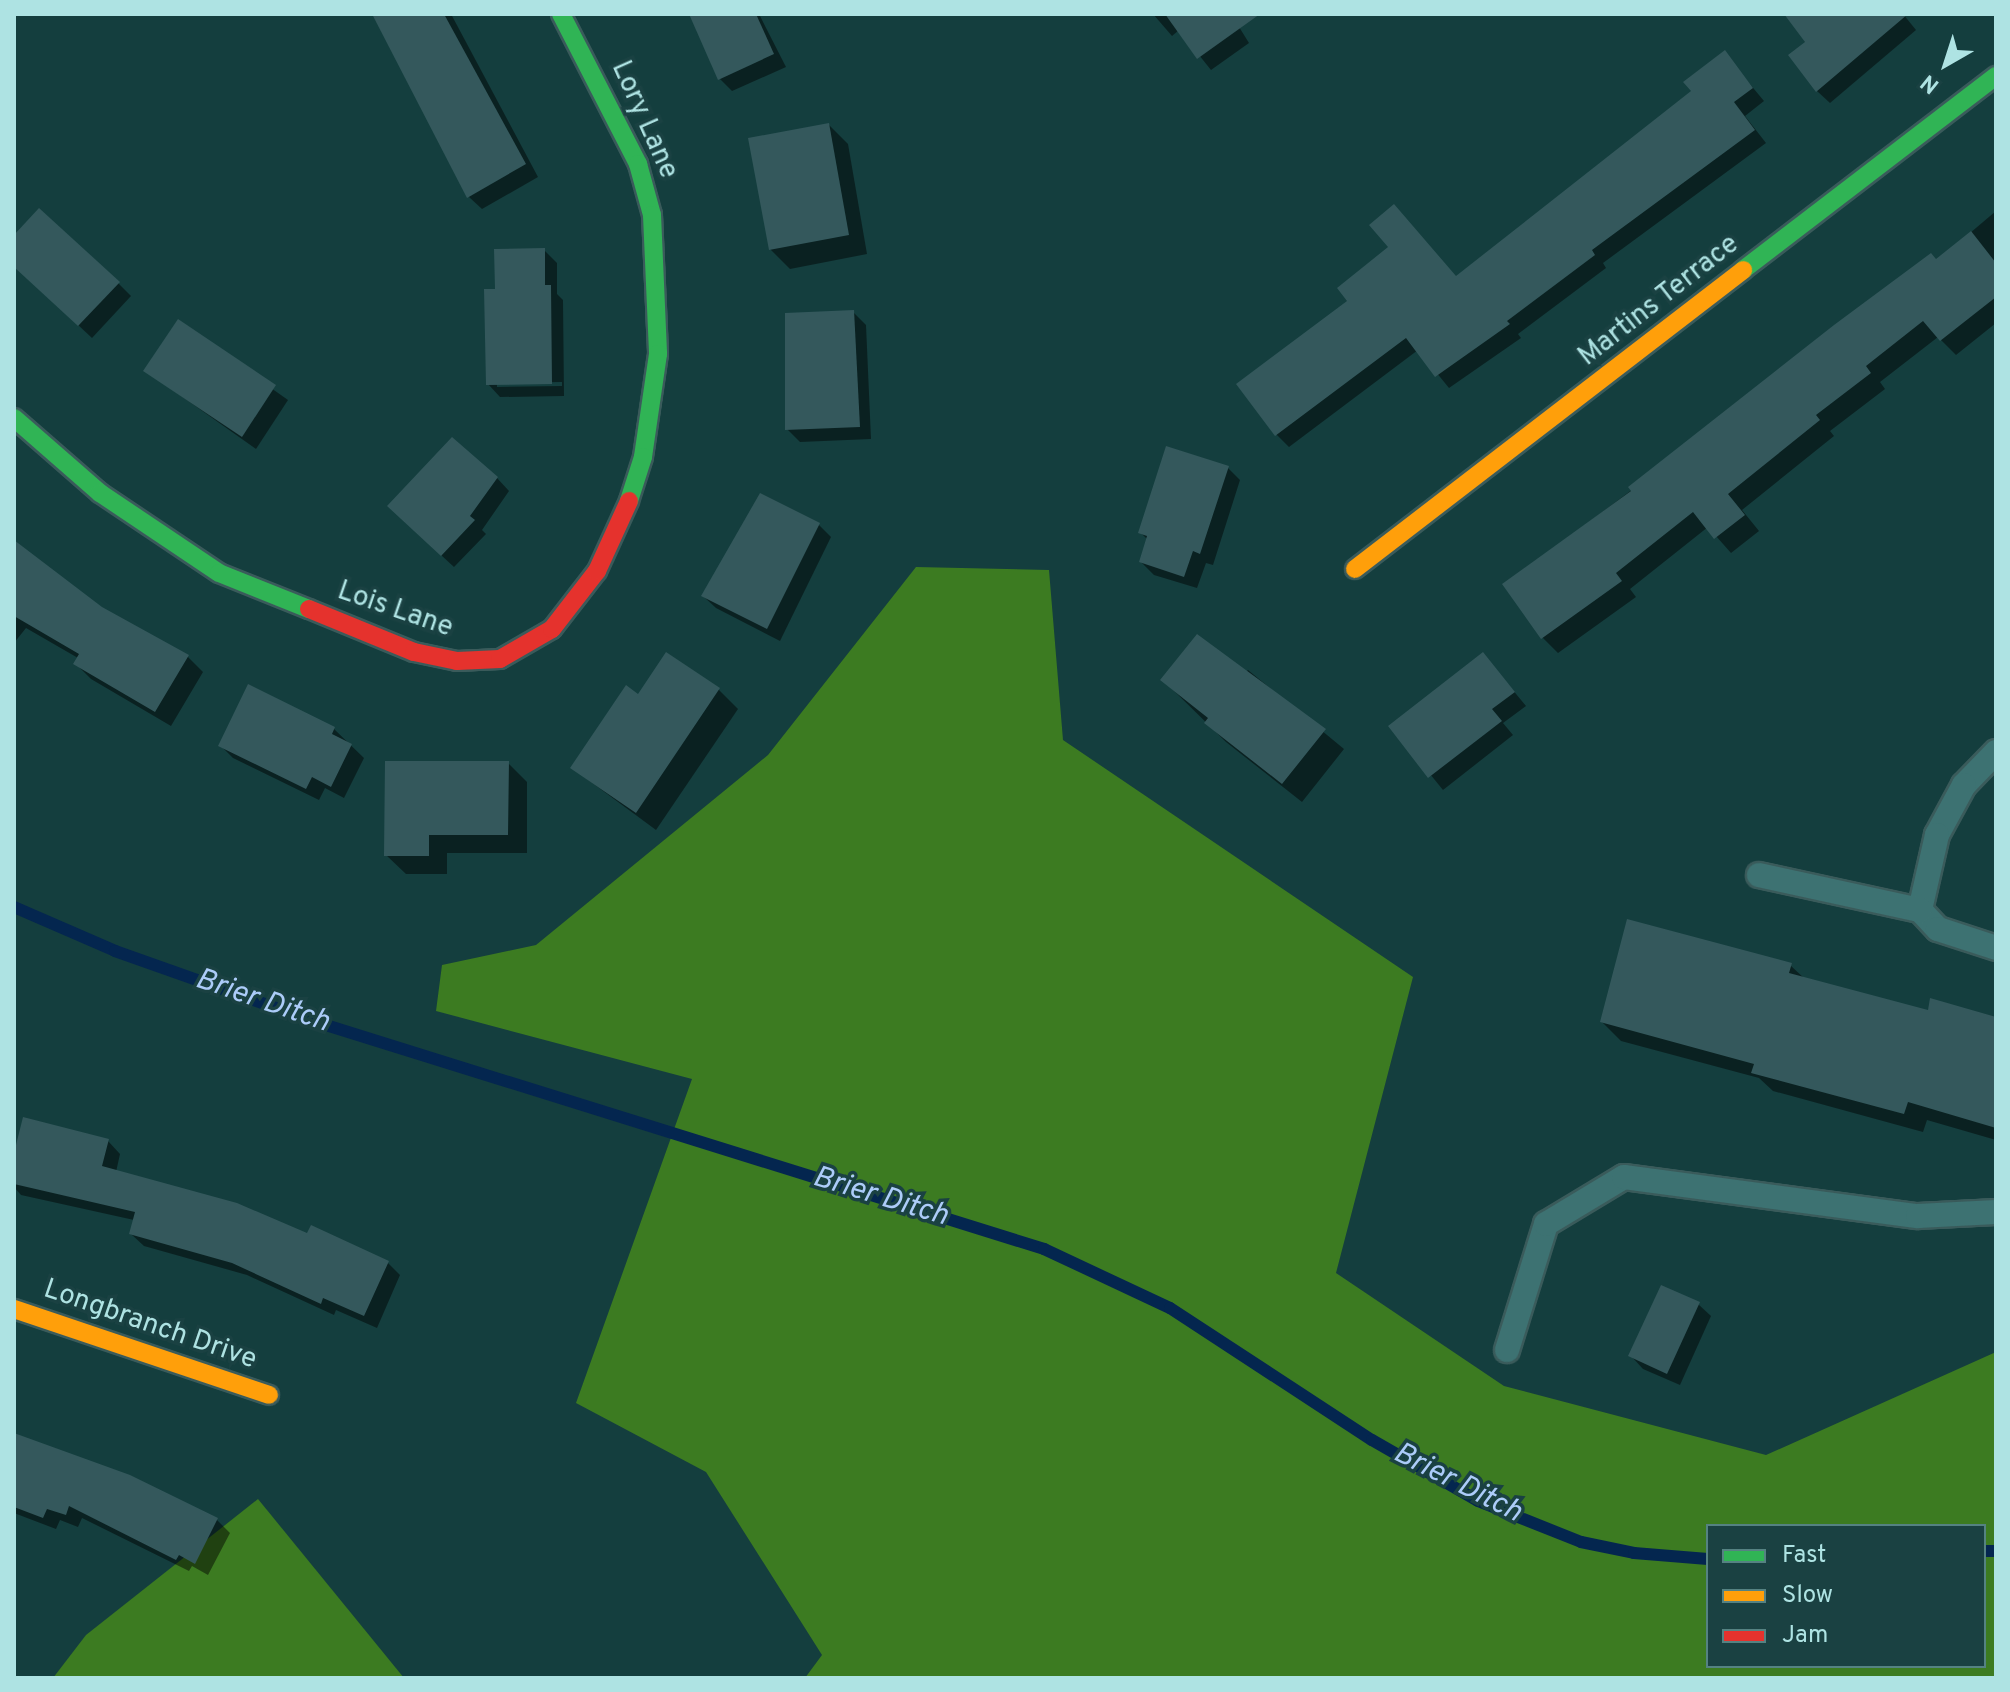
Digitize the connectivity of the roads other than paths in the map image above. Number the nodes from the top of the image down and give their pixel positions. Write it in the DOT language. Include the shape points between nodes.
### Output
graph roads {
  1 [pos="561,14"];
  2 [pos="1996,76"];
  3 [pos="653,398"];
  4 [pos="14,418"];
  5 [pos="1355,569"];
  6 [pos="1996,752"];
  7 [pos="1759,875"];
  8 [pos="1920,910"];
  9 [pos="1996,948"];
  10 [pos="1996,1212"];
  11 [pos="14,1309"];
  12 [pos="1507,1350"];
  13 [pos="269,1395"];
  1 -- 3 [label="street, Lory Lane" via="638,164 652,215 659,290"];
  2 -- 5 [label="street, Martins Terrace"];
  3 -- 4 [label="street, Lois Lane" via="643,457 620,529 574,605 527,647 500,659 457,661 414,652 219,573 100,493"];
  6 -- 8 [label="lane" via="1964,785 1937,835"];
  7 -- 8 [label="lane"];
  8 -- 9 [label="lane" via="1938,929"];
  10 -- 12 [label="lane" via="1918,1216 1624,1177 1546,1224"];
  11 -- 13 [label="street, Longbranch Drive"];
}
